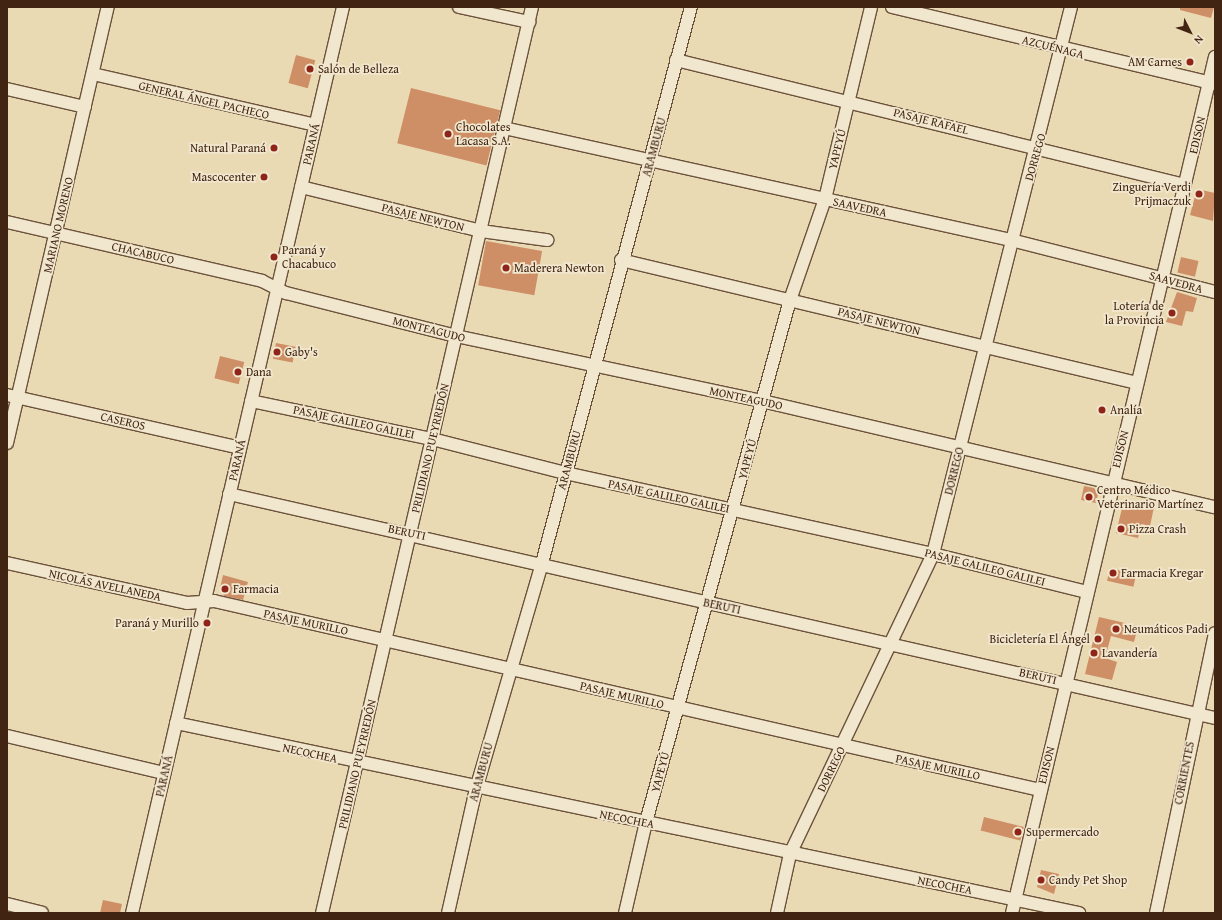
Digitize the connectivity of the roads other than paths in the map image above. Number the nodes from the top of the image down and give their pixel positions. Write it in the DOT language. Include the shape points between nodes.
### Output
graph roads {
  1 [pos="108,7"];
  2 [pos="343,7"];
  3 [pos="459,7"];
  4 [pos="532,7"];
  5 [pos="691,7"];
  6 [pos="871,7"];
  7 [pos="892,7"];
  8 [pos="1071,7"];
  9 [pos="529,22"];
  10 [pos="1063,50"];
  11 [pos="1215,57"];
  12 [pos="676,60"];
  13 [pos="93,74"];
  14 [pos="1212,84"];
  15 [pos="7,89"];
  16 [pos="849,101"];
  17 [pos="85,107"];
  18 [pos="315,125"];
  19 [pos="504,128"];
  20 [pos="1038,147"];
  21 [pos="651,163"];
  22 [pos="1185,185"];
  23 [pos="301,187"];
  24 [pos="825,199"];
  25 [pos="7,222"];
  26 [pos="481,231"];
  27 [pos="56,233"];
  28 [pos="547,240"];
  29 [pos="1011,240"];
  30 [pos="621,260"];
  31 [pos="1163,278"];
  32 [pos="278,286"];
  33 [pos="1215,292"];
  34 [pos="790,300"];
  35 [pos="456,336"];
  36 [pos="984,347"];
  37 [pos="594,366"];
  38 [pos="1137,383"];
  39 [pos="12,396"];
  40 [pos="251,400"];
  41 [pos="762,401"];
  42 [pos="432,439"];
  43 [pos="7,443"];
  44 [pos="960,446"];
  45 [pos="240,448"];
  46 [pos="565,473"];
  47 [pos="1112,482"];
  48 [pos="229,494"];
  49 [pos="1215,507"];
  50 [pos="733,510"];
  51 [pos="410,533"];
  52 [pos="933,554"];
  53 [pos="7,563"];
  54 [pos="542,563"];
  55 [pos="1087,592"];
  56 [pos="204,602"];
  57 [pos="707,603"];
  58 [pos="1215,633"];
  59 [pos="386,639"];
  60 [pos="891,642"];
  61 [pos="509,669"];
  62 [pos="1066,682"];
  63 [pos="678,708"];
  64 [pos="1196,713"];
  65 [pos="1215,718"];
  66 [pos="176,723"];
  67 [pos="7,736"];
  68 [pos="842,746"];
  69 [pos="357,763"];
  70 [pos="164,772"];
  71 [pos="476,788"];
  72 [pos="1040,790"];
  73 [pos="646,822"];
  74 [pos="790,854"];
  75 [pos="1015,899"];
  76 [pos="7,904"];
  77 [pos="42,913"];
  78 [pos="132,913"];
  79 [pos="322,913"];
  80 [pos="448,913"];
  81 [pos="625,913"];
  82 [pos="777,913"];
  83 [pos="1012,913"];
  84 [pos="1079,913"];
  85 [pos="1156,913"];
  1 -- 13 [label="street, MARIANO MORENO"];
  2 -- 18 [label="street, PARANÁ"];
  3 -- 9 [label="street"];
  4 -- 9 [label="street, PRILIDIANO PUEYRREDÓN"];
  5 -- 12 [label="street, ARAMBURU"];
  6 -- 16 [label="street, YAPEYÚ"];
  7 -- 10 [label="street, AZCUÉNAGA"];
  8 -- 10 [label="street, DORREGO"];
  9 -- 19 [label="street, PRILIDIANO PUEYRREDÓN"];
  10 -- 14 [label="street, AZCUÉNAGA"];
  10 -- 20 [label="street, DORREGO"];
  11 -- 14 [label="street, EDISON"];
  12 -- 16 [label="street, PASAJE RAFAEL"];
  12 -- 21 [label="street, ARAMBURU"];
  13 -- 17 [label="street, MARIANO MORENO"];
  13 -- 18 [label="street, GENERAL ÁNGEL PACHECO"];
  14 -- 22 [label="street, EDISON"];
  15 -- 17 [label="street"];
  16 -- 20 [label="street, PASAJE RAFAEL"];
  16 -- 24 [label="street, YAPEYÚ"];
  17 -- 27 [label="street, MARIANO MORENO"];
  18 -- 23 [label="street, PARANÁ"];
  19 -- 21 [label="street, SAAVEDRA"];
  19 -- 26 [label="street, PRILIDIANO PUEYRREDÓN"];
  20 -- 22 [label="street, PASAJE RAFAEL"];
  20 -- 29 [label="street, DORREGO"];
  21 -- 24 [label="street, SAAVEDRA"];
  21 -- 30 [label="street, ARAMBURU"];
  22 -- 31 [label="street, EDISON"];
  23 -- 26 [label="street, PASAJE NEWTON"];
  23 -- 32 [label="street, PARANÁ"];
  24 -- 29 [label="street, SAAVEDRA"];
  24 -- 34 [label="street, YAPEYÚ"];
  25 -- 27 [label="street, CHACABUCO"];
  26 -- 28 [label="street, PASAJE NEWTON"];
  26 -- 35 [label="street, PRILIDIANO PUEYRREDÓN"];
  27 -- 32 [label="street, CHACABUCO"];
  27 -- 39 [label="street, MARIANO MORENO"];
  29 -- 31 [label="street, SAAVEDRA"];
  29 -- 36 [label="street, DORREGO"];
  30 -- 34 [label="street, PASAJE NEWTON"];
  30 -- 37 [label="street, ARAMBURU"];
  31 -- 33 [label="street, SAAVEDRA"];
  31 -- 38 [label="street, EDISON"];
  32 -- 35 [label="street, MONTEAGUDO" via="286,293"];
  32 -- 40 [label="street, PARANÁ"];
  34 -- 36 [label="street, PASAJE NEWTON"];
  34 -- 41 [label="street, YAPEYÚ"];
  35 -- 37 [label="street, MONTEAGUDO"];
  35 -- 42 [label="street, PRILIDIANO PUEYRREDÓN"];
  36 -- 38 [label="street, PASAJE NEWTON"];
  36 -- 44 [label="street, DORREGO"];
  37 -- 41 [label="street, MONTEAGUDO"];
  37 -- 46 [label="street, ARAMBURU"];
  38 -- 47 [label="street, EDISON"];
  39 -- 43 [label="street, MARIANO MORENO"];
  39 -- 45 [label="street, CASEROS"];
  40 -- 42 [label="street, PASAJE GALILEO GALILEI"];
  40 -- 45 [label="street, PARANÁ"];
  41 -- 44 [label="street, MONTEAGUDO"];
  41 -- 50 [label="street, YAPEYÚ"];
  42 -- 46 [label="street, PASAJE GALILEO GALILEI"];
  42 -- 51 [label="street, PRILIDIANO PUEYRREDÓN"];
  44 -- 47 [label="street, MONTEAGUDO"];
  44 -- 52 [label="street, DORREGO"];
  45 -- 48 [label="street, PARANÁ"];
  46 -- 50 [label="street, PASAJE GALILEO GALILEI"];
  46 -- 54 [label="street, ARAMBURU"];
  47 -- 49 [label="street, MONTEAGUDO"];
  47 -- 55 [label="street, EDISON"];
  48 -- 51 [label="street, BERUTI"];
  48 -- 56 [label="street, PARANÁ"];
  50 -- 52 [label="street, PASAJE GALILEO GALILEI"];
  50 -- 57 [label="street, YAPEYÚ"];
  51 -- 54 [label="street, BERUTI"];
  51 -- 59 [label="street, PRILIDIANO PUEYRREDÓN"];
  52 -- 55 [label="street, PASAJE GALILEO GALILEI"];
  52 -- 60 [label="street, DORREGO"];
  53 -- 56 [label="street, NICOLÁS AVELLANEDA" via="187,603"];
  54 -- 57 [label="street, BERUTI"];
  54 -- 61 [label="street, ARAMBURU"];
  55 -- 62 [label="street, EDISON"];
  56 -- 59 [label="street, PASAJE MURILLO"];
  56 -- 66 [label="street, PARANÁ"];
  57 -- 60 [label="street, BERUTI"];
  57 -- 63 [label="street, YAPEYÚ"];
  58 -- 64 [label="street, CORRIENTES"];
  59 -- 61 [label="street, PASAJE MURILLO"];
  59 -- 69 [label="street, PRILIDIANO PUEYRREDÓN"];
  60 -- 62 [label="street, BERUTI"];
  60 -- 68 [label="street, DORREGO"];
  61 -- 63 [label="street, PASAJE MURILLO"];
  61 -- 71 [label="street, ARAMBURU"];
  62 -- 64 [label="street, BERUTI"];
  62 -- 72 [label="street, EDISON"];
  63 -- 68 [label="street, PASAJE MURILLO"];
  63 -- 73 [label="street, YAPEYÚ"];
  64 -- 65 [label="street, BERUTI"];
  64 -- 85 [label="street, CORRIENTES"];
  66 -- 69 [label="street, NECOCHEA"];
  66 -- 70 [label="street, PARANÁ"];
  67 -- 70 [label="street"];
  68 -- 72 [label="street, PASAJE MURILLO"];
  68 -- 74 [label="street, DORREGO"];
  69 -- 71 [label="street, NECOCHEA"];
  69 -- 79 [label="street, PRILIDIANO PUEYRREDÓN"];
  70 -- 78 [label="street, PARANÁ"];
  71 -- 73 [label="street, NECOCHEA"];
  71 -- 80 [label="street, ARAMBURU"];
  72 -- 75 [label="street, EDISON"];
  73 -- 74 [label="street, NECOCHEA"];
  73 -- 81 [label="street, YAPEYÚ"];
  74 -- 75 [label="street, NECOCHEA"];
  74 -- 82 [label="street, DORREGO"];
  75 -- 83 [label="street, EDISON"];
  75 -- 84 [label="street, NECOCHEA"];
  76 -- 77 [label="street"];
}
